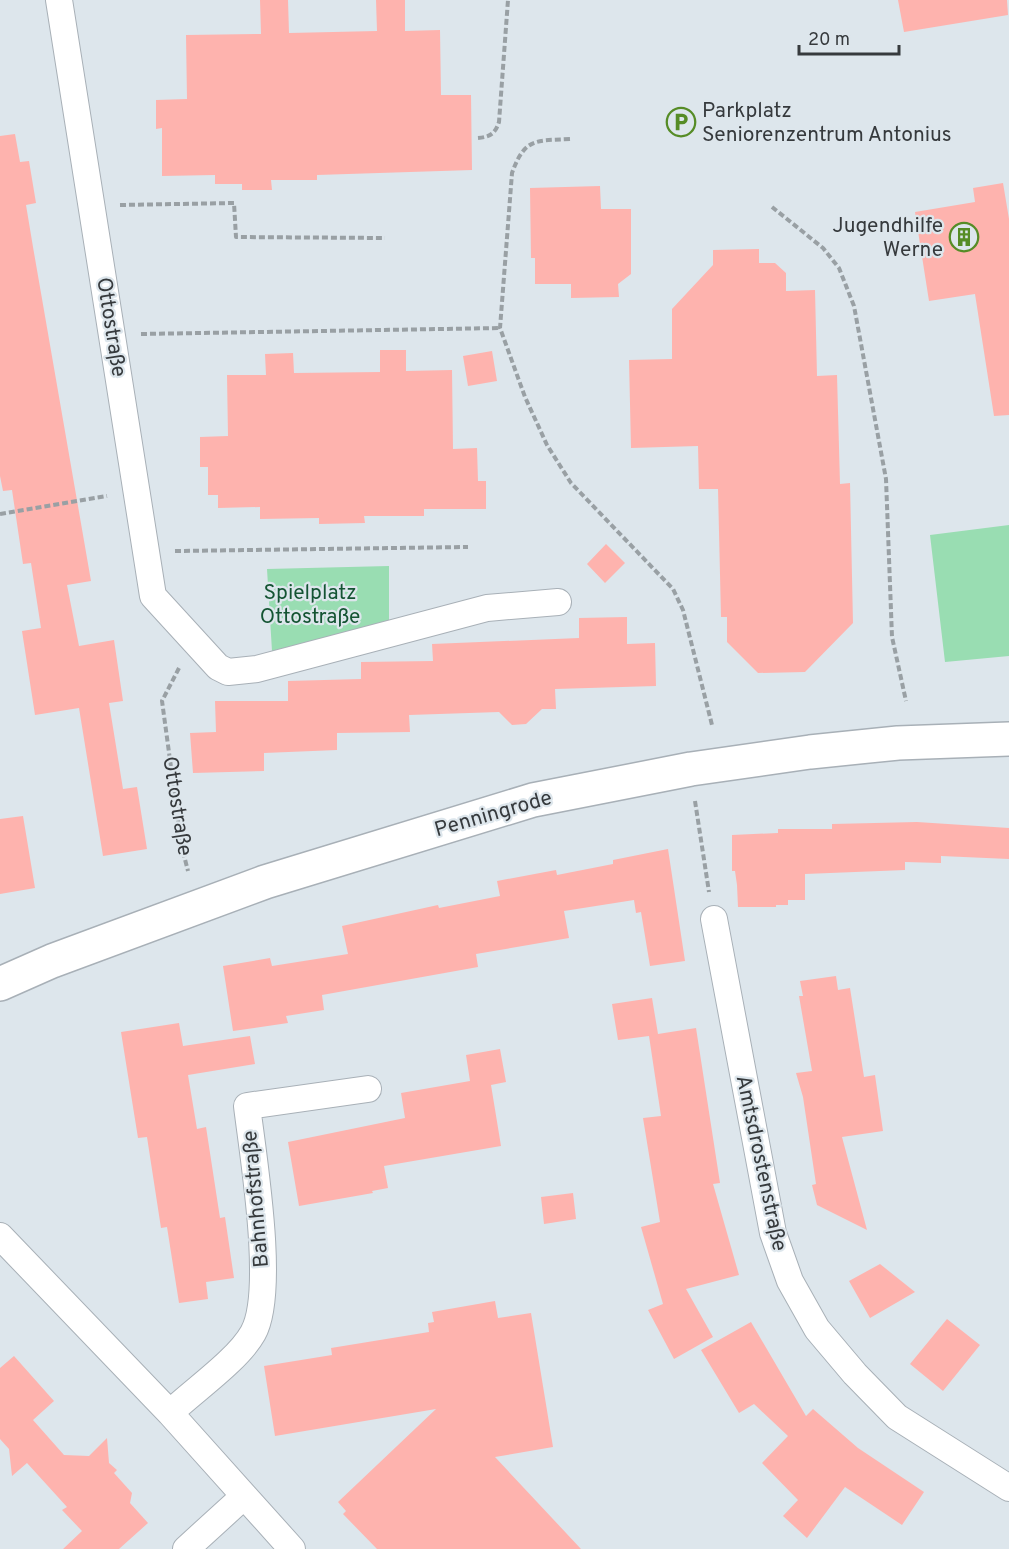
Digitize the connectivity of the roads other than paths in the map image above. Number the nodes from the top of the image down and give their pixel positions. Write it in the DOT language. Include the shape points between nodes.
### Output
graph roads {
  1 [pos="59,0"];
  2 [pos="558,602"];
  3 [pos="1009,739"];
  4 [pos="714,919"];
  5 [pos="0,984"];
  6 [pos="368,1089"];
  7 [pos="0,1236"];
  8 [pos="170,1413"];
  9 [pos="1009,1488"];
  10 [pos="243,1497"];
  11 [pos="186,1549"];
  12 [pos="292,1549"];
  1 -- 2 [label="street, Ottostraße" via="153,596 218,667 228,672 257,669 487,608"];
  3 -- 5 [label="main road, Penningrode" via="898,743 810,752 669,772 533,800 265,882"];
  4 -- 9 [label="street, Amtsdrostenstraße" via="773,1233 790,1281 817,1329 897,1417"];
  6 -- 8 [label="street, Bahnhofstraße" via="247,1106 262,1236 258,1322 242,1348"];
  7 -- 8 [label="street"];
  8 -- 10 [label="street"];
  10 -- 11 [label="street"];
  10 -- 12 [label="street"];
}
